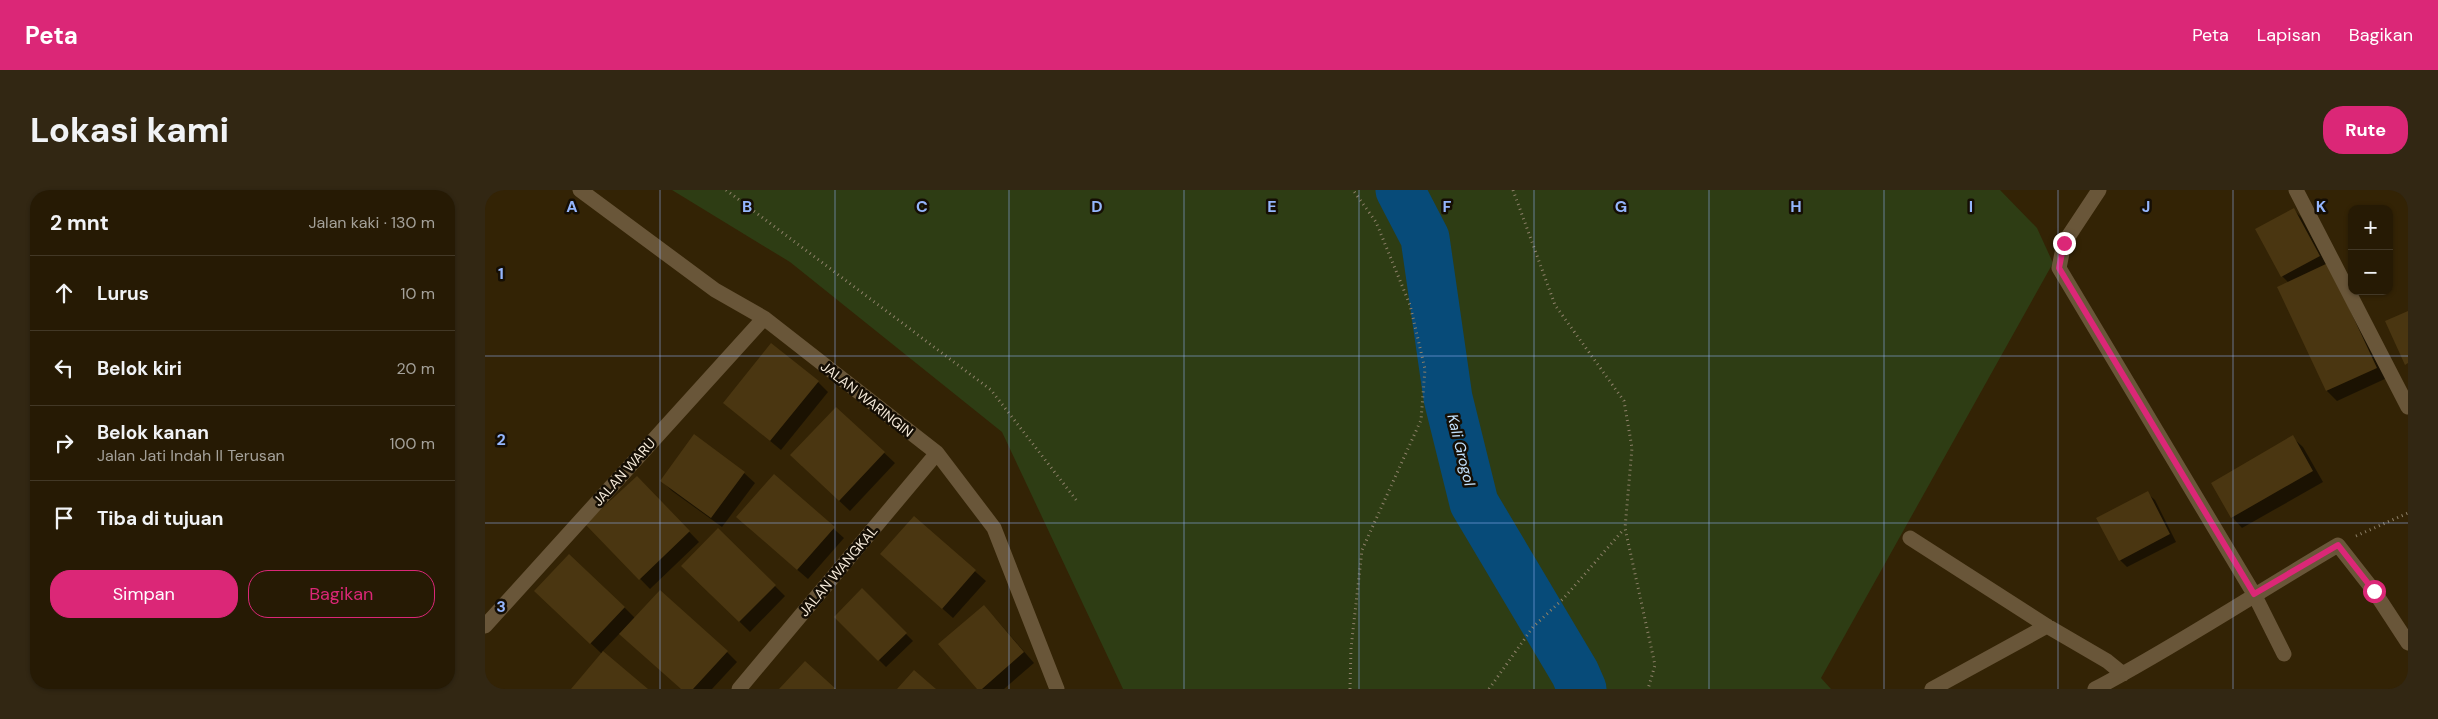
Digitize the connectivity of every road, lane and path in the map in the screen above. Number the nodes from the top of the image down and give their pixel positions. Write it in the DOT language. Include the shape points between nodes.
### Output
graph roads {
  1 [pos="580,190"];
  2 [pos="726,190"];
  3 [pos="1353,190"];
  4 [pos="1513,190"];
  5 [pos="2099,190"];
  6 [pos="2296,190"];
  7 [pos="764,318"];
  8 [pos="2408,407"];
  9 [pos="937,453"];
  10 [pos="1077,501"];
  11 [pos="2408,513"];
  12 [pos="1625,528"];
  13 [pos="1910,538"];
  14 [pos="2338,545"];
  15 [pos="2254,594"];
  16 [pos="485,626"];
  17 [pos="2047,626"];
  18 [pos="2408,643"];
  19 [pos="2284,654"];
  20 [pos="2123,674"];
  21 [pos="739,689"];
  22 [pos="1057,689"];
  23 [pos="1349,689"];
  24 [pos="1489,689"];
  25 [pos="1648,689"];
  26 [pos="1932,689"];
  27 [pos="2095,689"];
  1 -- 7 [label="street, JALAN WARINGIN" via="715,290"];
  2 -- 10 [label="path" via="991,390"];
  3 -- 23 [label="path" via="1376,222 1410,305 1425,369 1421,420 1362,550"];
  4 -- 12 [label="path" via="1555,305 1624,401 1632,448"];
  5 -- 15 [label="street" via="2064,243 2059,268"];
  6 -- 8 [label="street"];
  7 -- 9 [label="street, JALAN WARINGIN"];
  7 -- 16 [label="street, JALAN WARU"];
  9 -- 21 [label="street, JALAN WANGKAL"];
  9 -- 22 [label="street, JALAN WARINGIN" via="994,528"];
  11 -- 14 [label="path"];
  12 -- 24 [label="path" via="1564,598 1533,627"];
  12 -- 25 [label="path" via="1655,666"];
  13 -- 17 [label="street"];
  14 -- 15 [label="street"];
  14 -- 18 [label="street" via="2374,591"];
  15 -- 19 [label="street"];
  15 -- 20 [label="street"];
  17 -- 20 [label="street" via="2107,660"];
  17 -- 26 [label="street"];
  20 -- 27 [label="street"];
}
